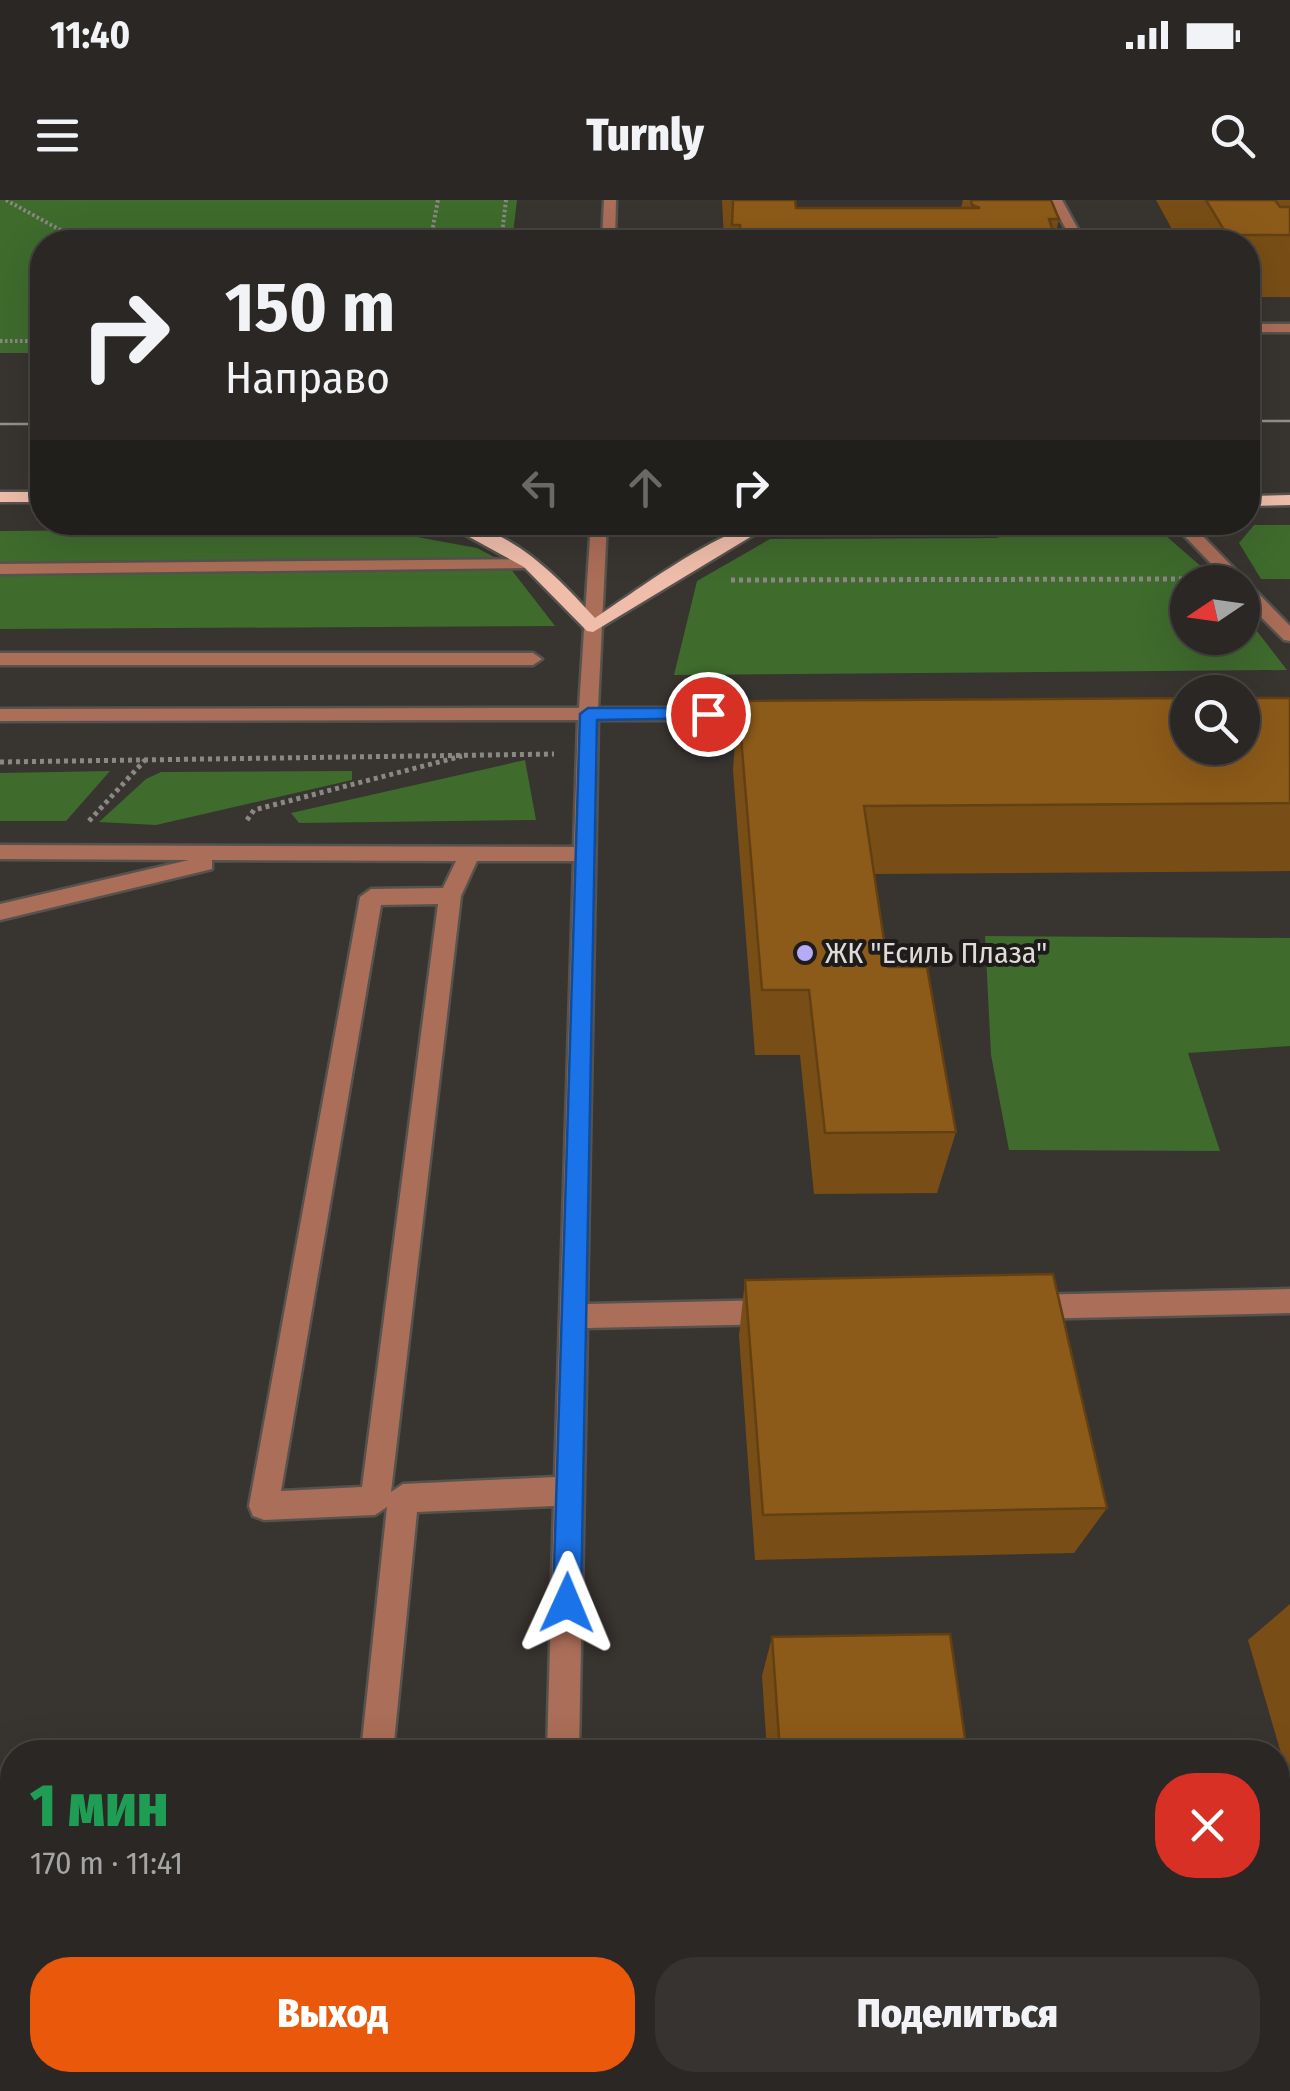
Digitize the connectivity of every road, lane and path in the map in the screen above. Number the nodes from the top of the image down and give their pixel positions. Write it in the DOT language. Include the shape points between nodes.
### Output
graph roads {
  1 [pos="6,200"];
  2 [pos="438,200"];
  3 [pos="506,200"];
  4 [pos="610,200"];
  5 [pos="1056,200"];
  6 [pos="60,230"];
  7 [pos="432,230"];
  8 [pos="502,230"];
  9 [pos="609,230"];
  10 [pos="1072,230"];
  11 [pos="1260,328"];
  12 [pos="1290,329"];
  13 [pos="0,341"];
  14 [pos="30,341"];
  15 [pos="1260,494"];
  16 [pos="1290,496"];
  17 [pos="30,497"];
  18 [pos="0,498"];
  19 [pos="1260,500"];
  20 [pos="486,535"];
  21 [pos="597,535"];
  22 [pos="744,535"];
  23 [pos="1192,535"];
  24 [pos="526,564"];
  25 [pos="1221,565"];
  26 [pos="0,569"];
  27 [pos="716,580"];
  28 [pos="1170,583"];
  29 [pos="1260,605"];
  30 [pos="593,627"];
  31 [pos="1290,636"];
  32 [pos="0,658"];
  33 [pos="532,658"];
  34 [pos="588,714"];
  35 [pos="788,714"];
  36 [pos="0,715"];
  37 [pos="473,754"];
  38 [pos="558,754"];
  39 [pos="146,760"];
  40 [pos="0,762"];
  41 [pos="78,831"];
  42 [pos="238,832"];
  43 [pos="0,852"];
  44 [pos="248,853"];
  45 [pos="470,854"];
  46 [pos="586,854"];
  47 [pos="450,896"];
  48 [pos="0,912"];
  49 [pos="1290,1302"];
  50 [pos="992,1307"];
  51 [pos="793,1311"];
  52 [pos="574,1316"];
  53 [pos="570,1491"];
  54 [pos="389,1500"];
  55 [pos="377,1740"];
  56 [pos="563,1740"];
  1 -- 6 [label="path"];
  2 -- 7 [label="path"];
  3 -- 8 [label="path"];
  4 -- 9 [label="street"];
  5 -- 10 [label="street"];
  11 -- 12 [label="street"];
  13 -- 14 [label="path"];
  15 -- 16 [label="main road"];
  16 -- 19 [label="main road"];
  17 -- 18 [label="main road"];
  20 -- 30 [label="main road" via="533,561"];
  21 -- 30 [label="street"];
  22 -- 30 [label="main road"];
  23 -- 25 [label="street"];
  24 -- 26 [label="street"];
  27 -- 28 [label="path"];
  29 -- 31 [label="street"];
  30 -- 34 [label="street"];
  32 -- 33 [label="street"];
  34 -- 35 [label="street"];
  34 -- 36 [label="street"];
  34 -- 46 [label="street"];
  37 -- 38 [label="path"];
  37 -- 39 [label="path"];
  37 -- 42 [label="path" via="254,810"];
  39 -- 40 [label="path"];
  39 -- 41 [label="path"];
  43 -- 44 [label="street"];
  44 -- 45 [label="street"];
  44 -- 48 [label="street"];
  45 -- 46 [label="street"];
  45 -- 47 [label="street"];
  46 -- 52 [label="street"];
  47 -- 54 [label="street"];
  47 -- 54 [label="street" via="371,898 264,1506"];
  49 -- 50 [label="street"];
  51 -- 52 [label="street"];
  52 -- 53 [label="street"];
  53 -- 54 [label="street"];
  53 -- 56 [label="street"];
  54 -- 55 [label="street"];
}
